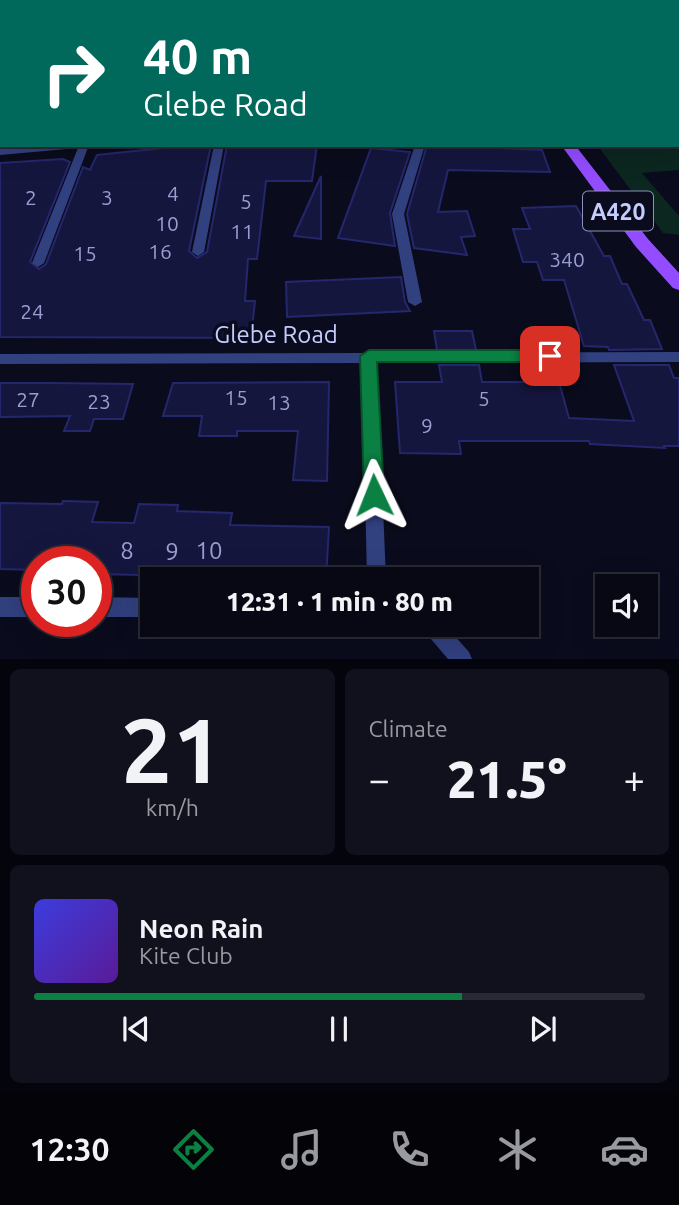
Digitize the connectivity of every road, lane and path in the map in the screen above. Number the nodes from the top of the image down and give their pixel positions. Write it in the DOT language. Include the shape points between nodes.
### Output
graph roads {
  1 [pos="55,147"];
  2 [pos="83,147"];
  3 [pos="219,147"];
  4 [pos="420,147"];
  5 [pos="570,147"];
  6 [pos="0,152"];
  7 [pos="198,252"];
  8 [pos="38,263"];
  9 [pos="679,284"];
  10 [pos="415,302"];
  11 [pos="369,356"];
  12 [pos="679,357"];
  13 [pos="0,359"];
  14 [pos="377,567"];
  15 [pos="0,607"];
  16 [pos="21,607"];
  17 [pos="112,607"];
  18 [pos="140,608"];
  19 [pos="443,637"];
  20 [pos="462,659"];
  1 -- 6 [label="street"];
  2 -- 8 [label="street"];
  3 -- 7 [label="street"];
  4 -- 10 [label="street" via="398,214"];
  5 -- 9 [label="main road, A420"];
  11 -- 12 [label="street, Glebe Road"];
  11 -- 13 [label="street, Glebe Road"];
  11 -- 14 [label="street"];
  15 -- 16 [label="street"];
  17 -- 18 [label="street"];
  19 -- 20 [label="street"];
}
